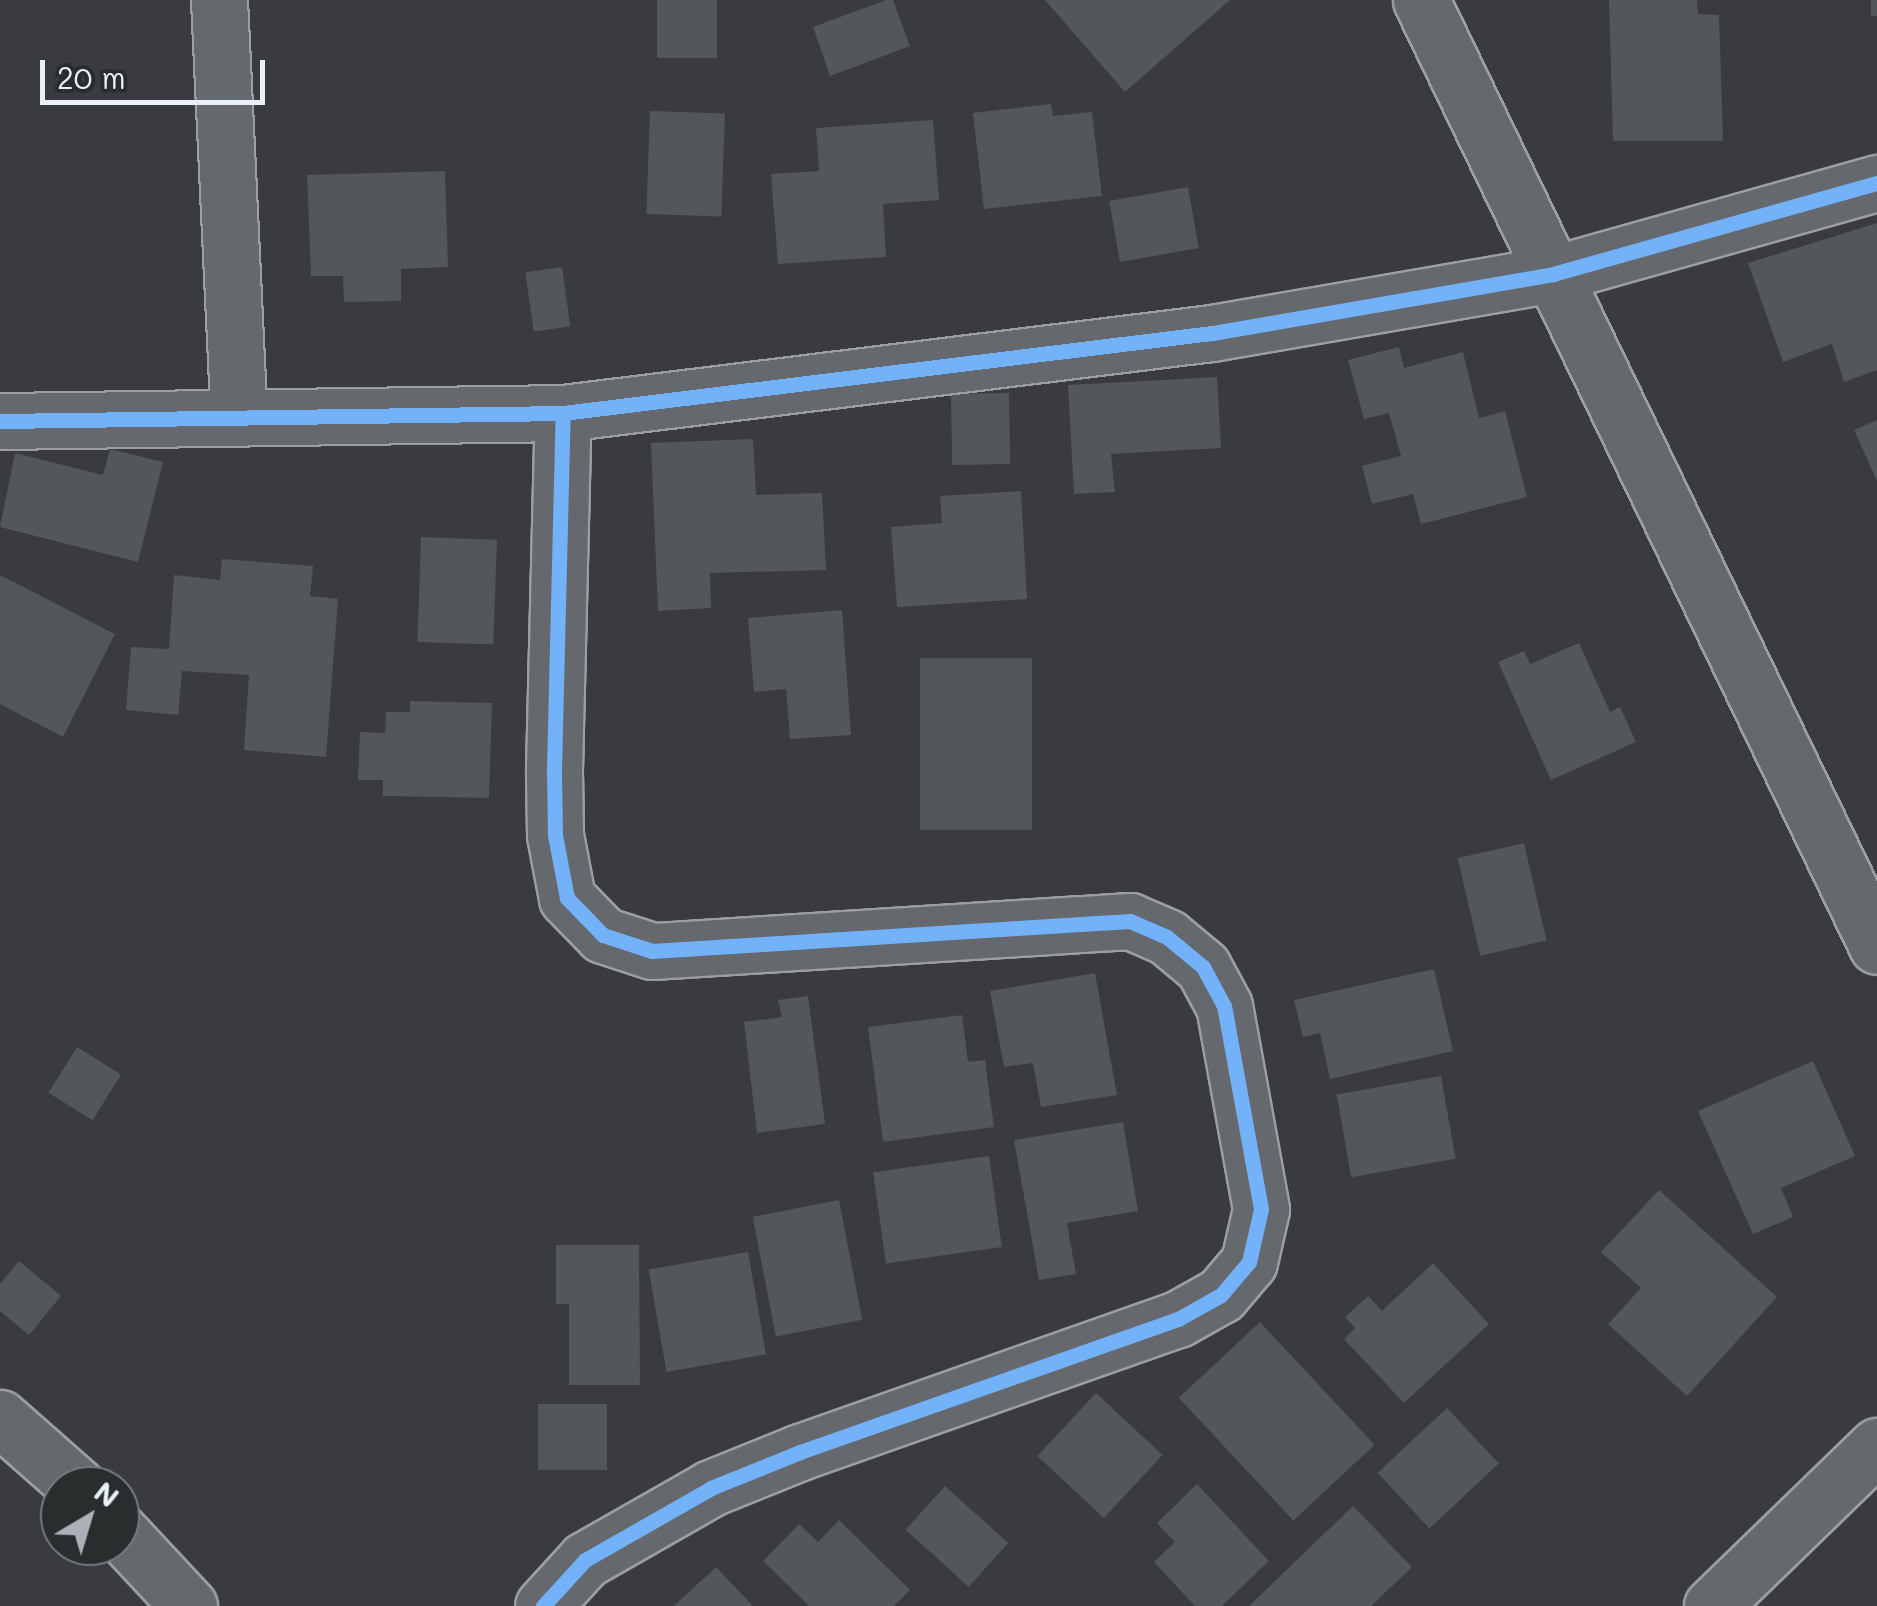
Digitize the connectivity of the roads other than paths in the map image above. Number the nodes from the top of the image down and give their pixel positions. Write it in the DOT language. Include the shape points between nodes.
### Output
graph roads {
  1 [pos="219,0"];
  2 [pos="1421,0"];
  3 [pos="1877,183"];
  4 [pos="1553,274"];
  5 [pos="563,413"];
  6 [pos="239,418"];
  7 [pos="0,421"];
  8 [pos="1877,946"];
  9 [pos="0,1418"];
  10 [pos="1877,1446"];
  11 [pos="54,1466"];
  12 [pos="140,1553"];
  13 [pos="189,1606"];
  14 [pos="543,1606"];
  15 [pos="1712,1606"];
  1 -- 6 [label="street"];
  2 -- 4 [label="street"];
  3 -- 4 [label="street"];
  4 -- 5 [label="street" via="1212,333"];
  4 -- 8 [label="street"];
  5 -- 6 [label="street"];
  5 -- 14 [label="street" via="554,769 567,898 603,934 652,951 1130,921 1167,937 1203,967 1224,1006 1260,1208 1250,1262 1207,1303 711,1488 585,1560"];
  6 -- 7 [label="street"];
  9 -- 11 [label="street"];
  10 -- 15 [label="street"];
  12 -- 13 [label="street"];
}
